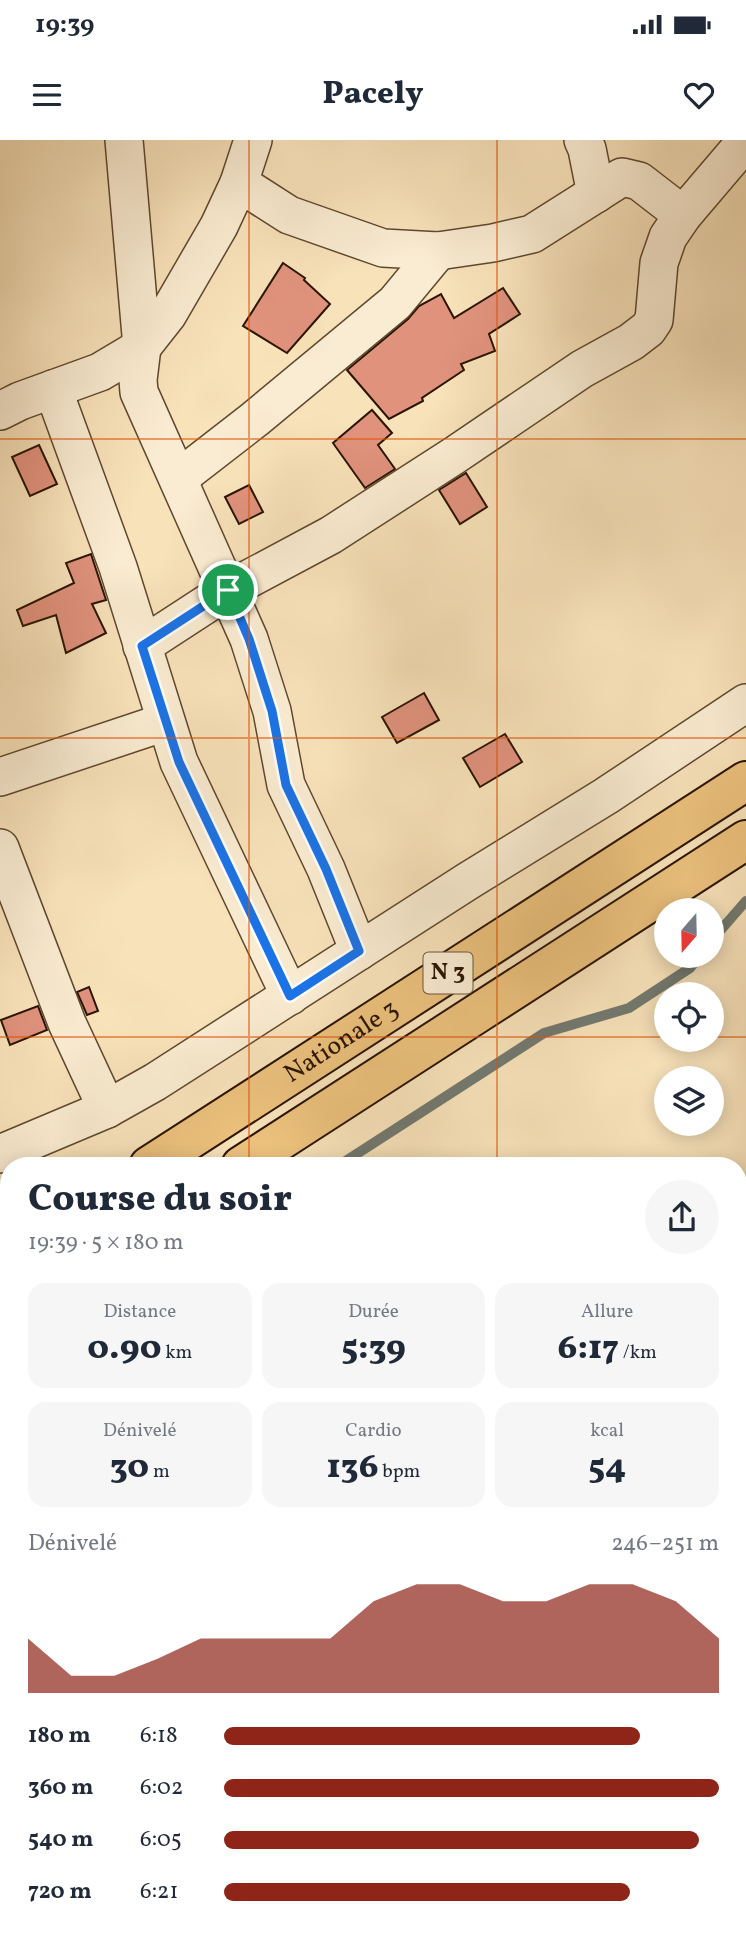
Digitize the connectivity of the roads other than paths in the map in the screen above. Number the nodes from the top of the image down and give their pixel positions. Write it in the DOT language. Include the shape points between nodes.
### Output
graph roads {
  1 [pos="124,140"];
  2 [pos="253,140"];
  3 [pos="583,140"];
  4 [pos="746,141"];
  5 [pos="239,183"];
  6 [pos="596,194"];
  7 [pos="683,215"];
  8 [pos="438,251"];
  9 [pos="142,347"];
  10 [pos="52,389"];
  11 [pos="0,411"];
  12 [pos="179,478"];
  13 [pos="228,590"];
  14 [pos="142,646"];
  15 [pos="746,703"];
  16 [pos="165,722"];
  17 [pos="0,777"];
  18 [pos="746,781"];
  19 [pos="746,840"];
  20 [pos="0,848"];
  21 [pos="359,951"];
  22 [pos="290,996"];
  23 [pos="107,1109"];
  24 [pos="0,1154"];
  25 [pos="163,1157"];
  26 [pos="255,1157"];
  1 -- 9 [label="street"];
  2 -- 5 [label="street"];
  3 -- 6 [label="street"];
  4 -- 7 [label="street"];
  5 -- 8 [label="street" via="312,224 383,248"];
  5 -- 9 [label="street" via="168,314"];
  6 -- 7 [label="street" via="622,177 632,178"];
  6 -- 8 [label="street" via="532,234"];
  7 -- 13 [label="street" via="662,252 654,320 648,329 331,535"];
  8 -- 12 [label="street" via="395,303"];
  9 -- 10 [label="street" via="100,372"];
  9 -- 12 [label="street" via="139,392"];
  10 -- 11 [label="street"];
  10 -- 14 [label="street"];
  12 -- 13 [label="street"];
  13 -- 14 [label="street"];
  13 -- 21 [label="street" via="272,711 286,785"];
  14 -- 16 [label="street"];
  15 -- 21 [label="street"];
  16 -- 17 [label="street"];
  16 -- 22 [label="street" via="179,762"];
  18 -- 25 [label="main road, Nationale 3 / N 3"];
  19 -- 26 [label="main road, Nationale 3 / N 3"];
  20 -- 23 [label="street" via="67,1023"];
  21 -- 22 [label="street"];
  22 -- 23 [label="street"];
  23 -- 24 [label="street"];
}
